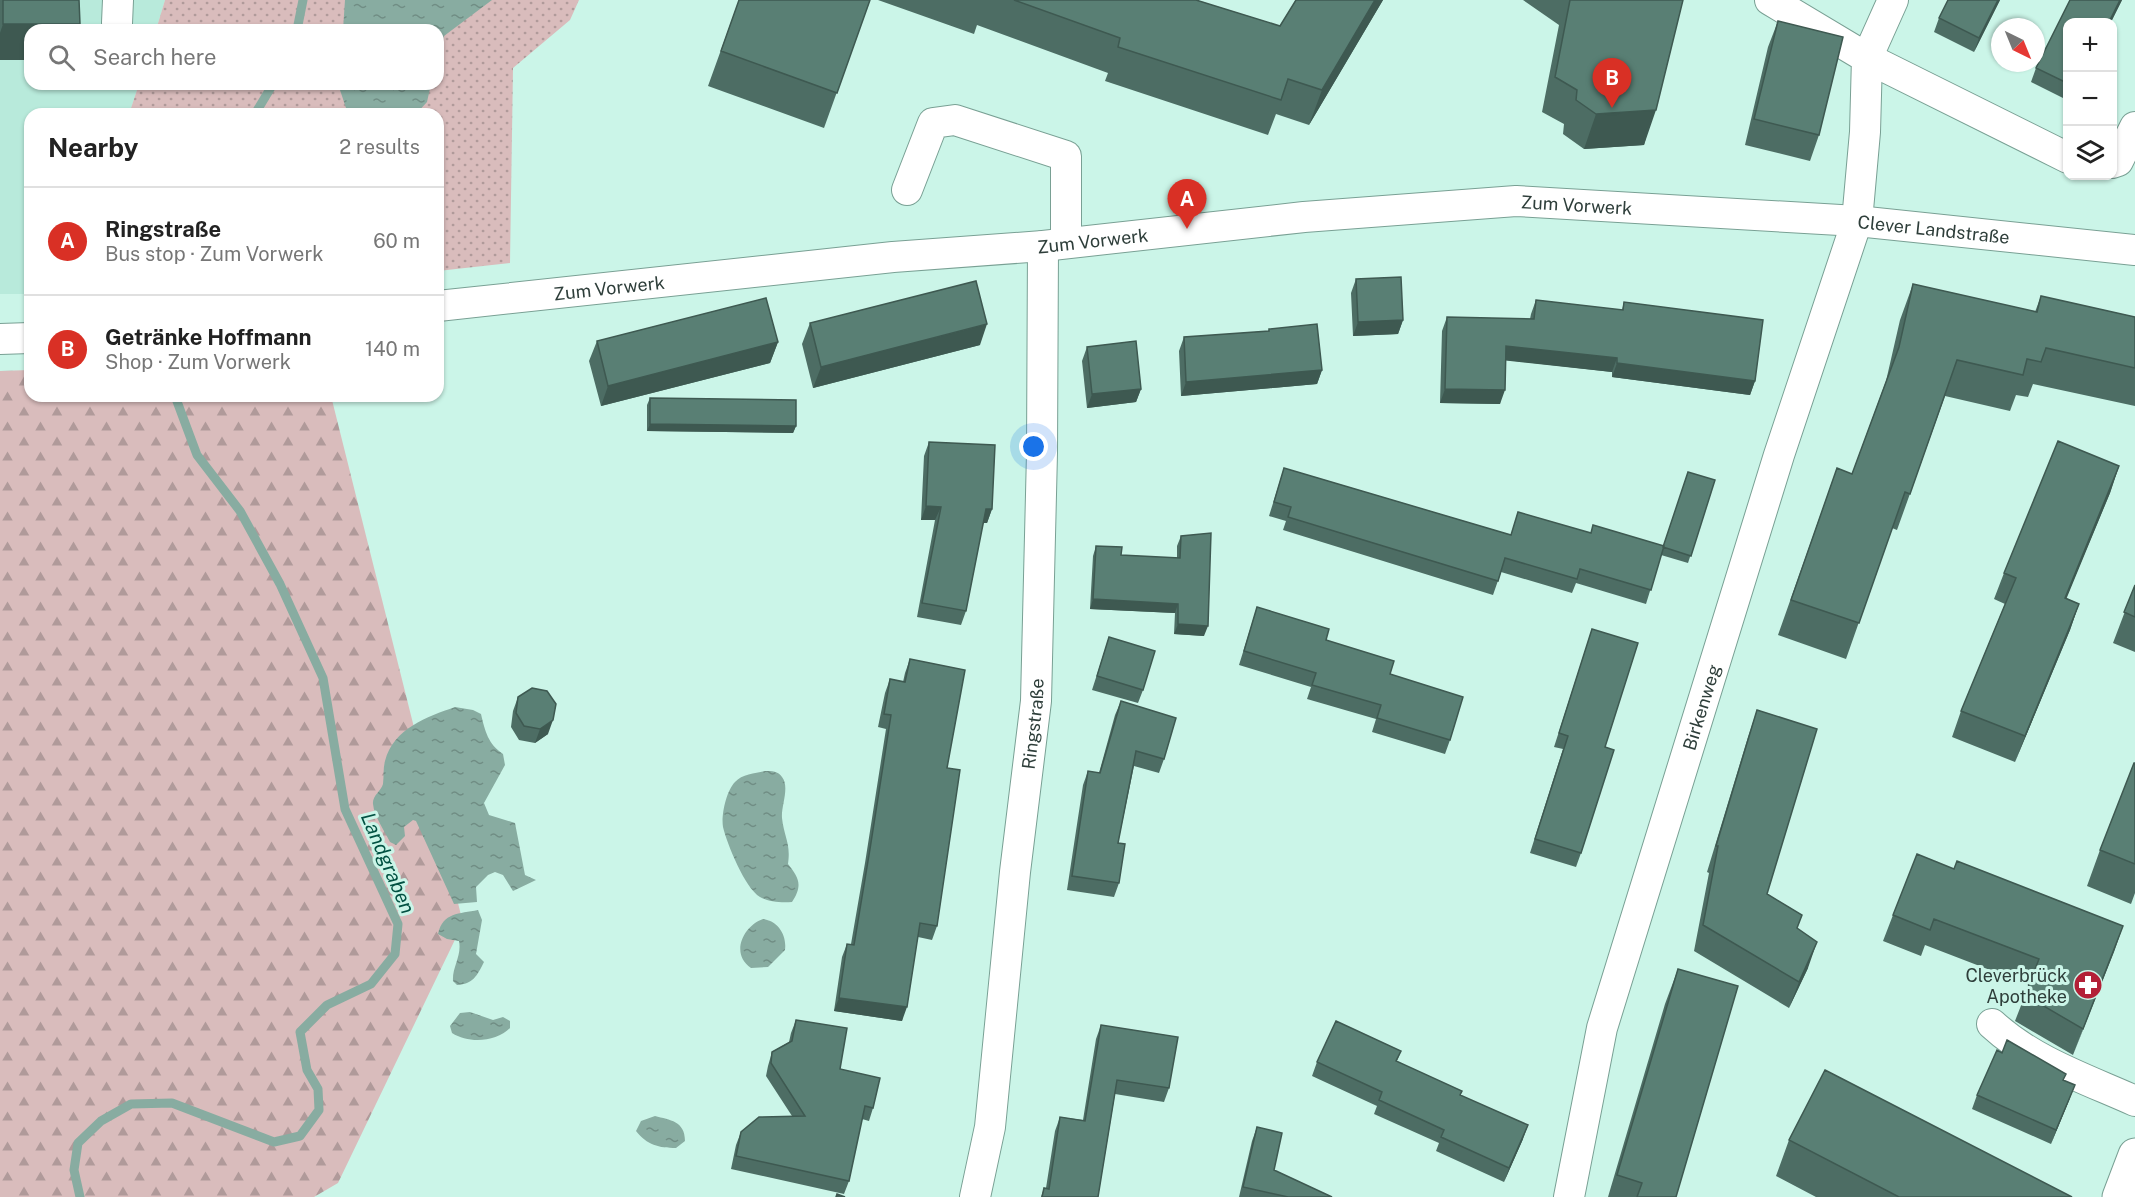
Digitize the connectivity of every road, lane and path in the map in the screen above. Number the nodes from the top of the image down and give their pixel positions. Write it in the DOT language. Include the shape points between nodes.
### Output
graph roads {
  1 [pos="1770,0"];
  2 [pos="1893,0"];
  3 [pos="1867,58"];
  4 [pos="2135,127"];
  5 [pos="2063,156"];
  6 [pos="2117,162"];
  7 [pos="907,190"];
  8 [pos="1857,221"];
  9 [pos="1054,245"];
  10 [pos="2135,250"];
  11 [pos="444,305"];
  12 [pos="24,338"];
  13 [pos="0,339"];
  14 [pos="1992,1024"];
  15 [pos="2135,1101"];
  16 [pos="2135,1155"];
  17 [pos="975,1197"];
  18 [pos="1569,1197"];
  19 [pos="2119,1197"];
  1 -- 3 [label="street"];
  2 -- 3 [label="street, Clever Landstraße"];
  3 -- 5 [label="street"];
  3 -- 8 [label="street, Clever Landstraße"];
  4 -- 6 [label="street"];
  7 -- 9 [label="street, Ringstraße" via="933,123 955,120 1066,156"];
  8 -- 9 [label="street, Zum Vorwerk" via="1516,201 1304,217"];
  8 -- 10 [label="street, Clever Landstraße"];
  8 -- 18 [label="street, Birkenweg" via="1779,455 1602,1028"];
  9 -- 11 [label="street, Zum Vorwerk" via="893,257"];
  9 -- 17 [label="street, Ringstraße" via="1042,453 1036,701 990,1127"];
  12 -- 13 [label="street"];
  14 -- 15 [label="street" via="2039,1058"];
  16 -- 19 [label="main road"];
}
